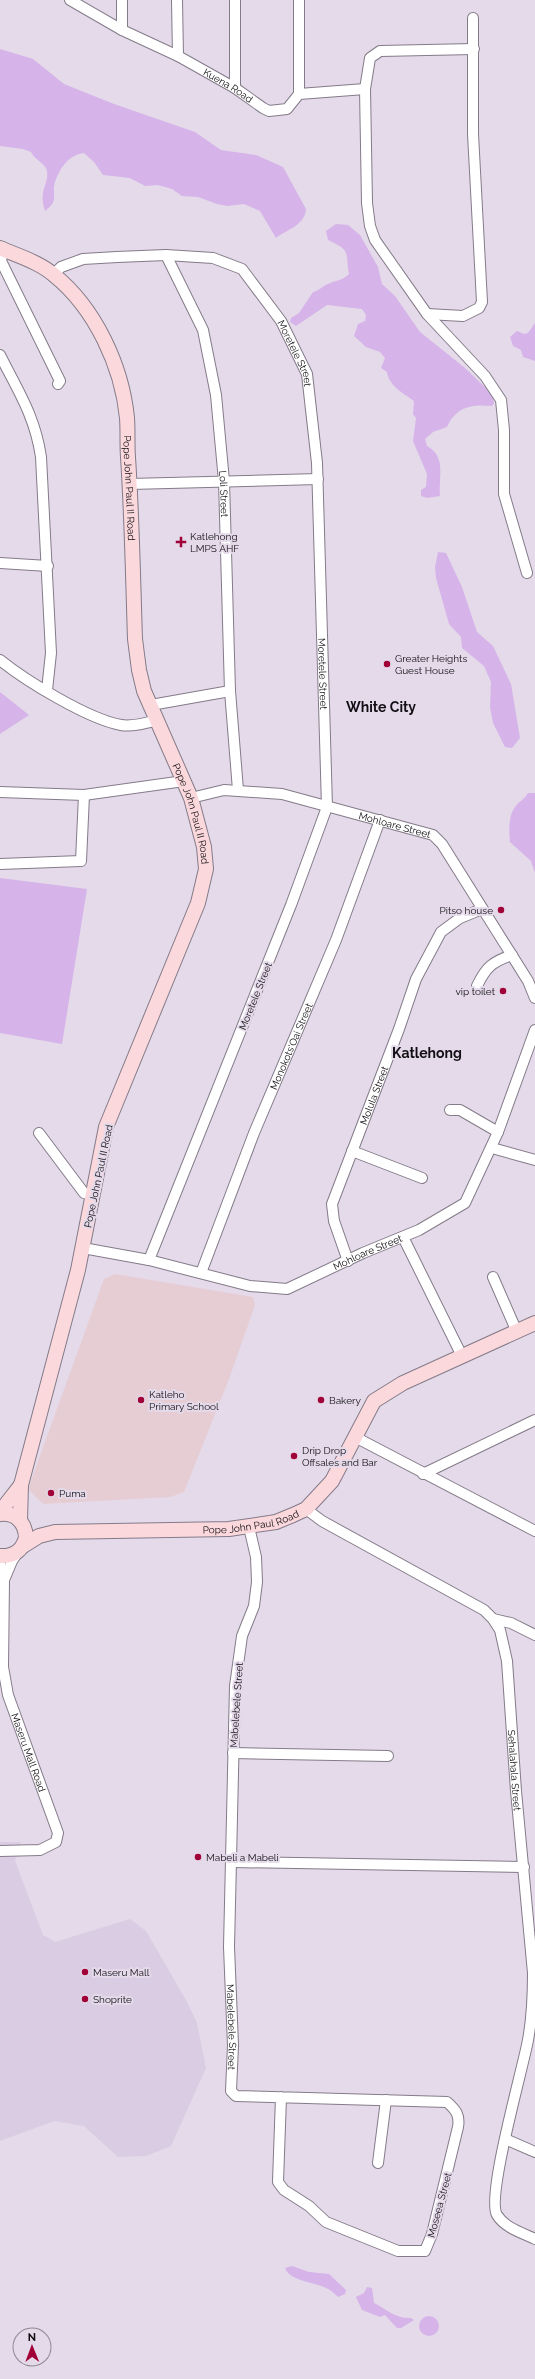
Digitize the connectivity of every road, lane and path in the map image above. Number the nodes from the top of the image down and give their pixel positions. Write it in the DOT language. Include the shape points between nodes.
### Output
graph roads {
  1 [pos="70,0"];
  2 [pos="122,0"];
  3 [pos="177,0"];
  4 [pos="235,0"];
  5 [pos="299,0"];
  6 [pos="473,18"];
  7 [pos="122,30"];
  8 [pos="474,49"];
  9 [pos="178,56"];
  10 [pos="235,88"];
  11 [pos="365,89"];
  12 [pos="299,94"];
  13 [pos="1,255"];
  14 [pos="166,255"];
  15 [pos="54,274"];
  16 [pos="427,314"];
  17 [pos="0,355"];
  18 [pos="58,384"];
  19 [pos="318,479"];
  20 [pos="224,481"];
  21 [pos="130,484"];
  22 [pos="0,563"];
  23 [pos="48,566"];
  24 [pos="527,573"];
  25 [pos="0,660"];
  26 [pos="47,690"];
  27 [pos="230,691"];
  28 [pos="151,705"];
  29 [pos="157,720"];
  30 [pos="184,781"];
  31 [pos="238,790"];
  32 [pos="0,792"];
  33 [pos="84,795"];
  34 [pos="191,798"];
  35 [pos="327,807"];
  36 [pos="380,820"];
  37 [pos="0,864"];
  38 [pos="482,909"];
  39 [pos="512,955"];
  40 [pos="477,986"];
  41 [pos="535,998"];
  42 [pos="535,1030"];
  43 [pos="450,1110"];
  44 [pos="498,1132"];
  45 [pos="39,1133"];
  46 [pos="492,1148"];
  47 [pos="352,1151"];
  48 [pos="535,1160"];
  49 [pos="422,1178"];
  50 [pos="93,1195"];
  51 [pos="403,1237"];
  52 [pos="83,1248"];
  53 [pos="149,1260"];
  54 [pos="348,1262"];
  55 [pos="201,1273"];
  56 [pos="493,1277"];
  57 [pos="535,1323"];
  58 [pos="517,1332"];
  59 [pos="462,1356"];
  60 [pos="535,1420"];
  61 [pos="355,1437"];
  62 [pos="423,1474"];
  63 [pos="22,1485"];
  64 [pos="306,1509"];
  65 [pos="0,1513"];
  66 [pos="21,1522"];
  67 [pos="250,1527"];
  68 [pos="535,1531"];
  69 [pos="55,1532"];
  70 [pos="21,1549"];
  71 [pos="0,1556"];
  72 [pos="0,1564"];
  73 [pos="4,1580"];
  74 [pos="493,1619"];
  75 [pos="535,1635"];
  76 [pos="232,1753"];
  77 [pos="388,1756"];
  78 [pos="0,1851"];
  79 [pos="233,1862"];
  80 [pos="524,1867"];
  81 [pos="281,2097"];
  82 [pos="386,2100"];
  83 [pos="505,2139"];
  84 [pos="535,2152"];
  85 [pos="378,2163"];
  86 [pos="535,2239"];
  1 -- 7 [label="street, Kuena Road"];
  2 -- 7 [label="street"];
  3 -- 9 [label="street"];
  4 -- 10 [label="street"];
  5 -- 12 [label="street"];
  6 -- 8 [label="street"];
  7 -- 9 [label="street, Kuena Road"];
  8 -- 11 [label="street" via="380,52 370,58"];
  8 -- 16 [label="street" via="473,134 482,302 479,308 463,316"];
  9 -- 10 [label="street, Kuena Road"];
  10 -- 12 [label="street, Kuena Road" via="270,111 287,109"];
  11 -- 12 [label="street"];
  11 -- 16 [label="street" via="367,203 370,226 374,240"];
  13 -- 15 [label="main road, Pope John Paul II Road" via="33,262"];
  13 -- 18 [label="street" via="60,381"];
  14 -- 15 [label="street, Moretele Street" via="83,259 61,267"];
  14 -- 19 [label="street, Moretele Street" via="212,258 242,268 281,321 307,374"];
  14 -- 20 [label="street, Loli Street" via="203,330 216,395"];
  15 -- 21 [label="main road, Pope John Paul II Road" via="72,292 106,344 124,401"];
  16 -- 24 [label="street" via="485,376 501,400 504,430 504,494"];
  17 -- 23 [label="street" via="31,414 38,438"];
  19 -- 20 [label="street"];
  19 -- 35 [label="street, Moretele Street"];
  20 -- 21 [label="street"];
  20 -- 27 [label="street, Loli Street"];
  21 -- 28 [label="main road, Pope John Paul II Road" via="135,639 139,670"];
  22 -- 23 [label="street"];
  23 -- 26 [label="street" via="51,653"];
  25 -- 26 [label="street"];
  26 -- 29 [label="street" via="94,716 120,724"];
  27 -- 28 [label="street"];
  27 -- 31 [label="street, Loli Street"];
  28 -- 29 [label="main road, Pope John Paul II Road"];
  29 -- 30 [label="main road, Pope John Paul II Road"];
  30 -- 33 [label="street"];
  30 -- 34 [label="main road, Pope John Paul II Road"];
  31 -- 34 [label="street, Mohloare Street" via="224,790"];
  31 -- 35 [label="street, Mohloare Street" via="282,794"];
  32 -- 33 [label="street"];
  33 -- 37 [label="street" via="81,861"];
  34 -- 50 [label="main road, Pope John Paul II Road" via="206,858 204,883 106,1128"];
  35 -- 36 [label="street, Mohloare Street"];
  35 -- 53 [label="street, Moretele Street" via="291,905"];
  36 -- 38 [label="street, Mohloare Street" via="433,835 442,844"];
  36 -- 55 [label="street, Monokots'Oai Street" via="336,940 254,1133"];
  38 -- 39 [label="street, Mohloare Street"];
  38 -- 47 [label="street, Molula Street" via="460,918 440,932 416,979"];
  39 -- 40 [label="street" via="486,969"];
  39 -- 41 [label="street, Mohloare Street"];
  42 -- 44 [label="street, Mohloare Street"];
  43 -- 44 [label="street" via="467,1113"];
  44 -- 46 [label="street, Mohloare Street"];
  45 -- 50 [label="street" via="84,1193"];
  46 -- 48 [label="street"];
  46 -- 51 [label="street, Mohloare Street" via="465,1203"];
  47 -- 49 [label="street"];
  47 -- 54 [label="street, Molula Street" via="332,1204 334,1221"];
  50 -- 52 [label="main road, Pope John Paul II Road"];
  51 -- 54 [label="street, Mohloare Street"];
  51 -- 59 [label="street"];
  52 -- 53 [label="street, Mohloare Street"];
  52 -- 63 [label="main road, Pope John Paul II Road"];
  53 -- 55 [label="street, Mohloare Street"];
  54 -- 55 [label="street, Mohloare Street" via="287,1289 250,1286"];
  56 -- 58 [label="street"];
  57 -- 58 [label="main road, Pope John Paul Road"];
  58 -- 59 [label="main road, Pope John Paul Road"];
  59 -- 61 [label="main road, Pope John Paul Road" via="374,1401"];
  60 -- 62 [label="street"];
  61 -- 62 [label="street"];
  61 -- 64 [label="main road, Pope John Paul Road" via="332,1481"];
  62 -- 68 [label="street"];
  63 -- 65 [label="main road"];
  63 -- 66 [label="main road"];
  64 -- 67 [label="main road, Pope John Paul Road" via="276,1522"];
  64 -- 74 [label="street, Sehalahala Street" via="322,1521 475,1605"];
  65 -- 66 [label="main road, Pope John Paul Road" via="10,1514"];
  66 -- 69 [label="main road, Pope John Paul Road"];
  66 -- 70 [label="main road" via="26,1537"];
  67 -- 69 [label="main road, Pope John Paul Road" via="199,1531"];
  67 -- 76 [label="street, Mabelebele Street" via="256,1557 257,1582 254,1606 242,1636 238,1662"];
  69 -- 70 [label="main road, Pope John Paul Road" via="39,1536"];
  70 -- 71 [label="main road, Pope John Paul Road" via="13,1555"];
  70 -- 73 [label="street, Maseru Mall Road" via="12,1561"];
  72 -- 73 [label="street, Maseru Mall Road"];
  73 -- 78 [label="street, Maseru Mall Road" via="3,1667 8,1695 58,1833 56,1842 40,1850"];
  74 -- 75 [label="street" via="511,1622"];
  74 -- 80 [label="street, Sehalahala Street" via="503,1639 507,1661"];
  76 -- 77 [label="street"];
  76 -- 79 [label="street, Mabelebele Street"];
  79 -- 80 [label="street"];
  79 -- 81 [label="street, Mabelebele Street" via="230,1947 233,2044 231,2091 236,2096"];
  80 -- 83 [label="street, Sehalahala Street" via="533,1999 528,2041"];
  81 -- 82 [label="street, Moseea Street"];
  81 -- 82 [label="street, Moseea Street" via="278,2182 284,2190 309,2206 326,2222 349,2232 398,2251 425,2251 440,2207 459,2118 457,2110 447,2102"];
  82 -- 85 [label="street"];
  83 -- 84 [label="street"];
  83 -- 86 [label="street, Sehalahala Street" via="495,2197 496,2214 504,2223"];
}
